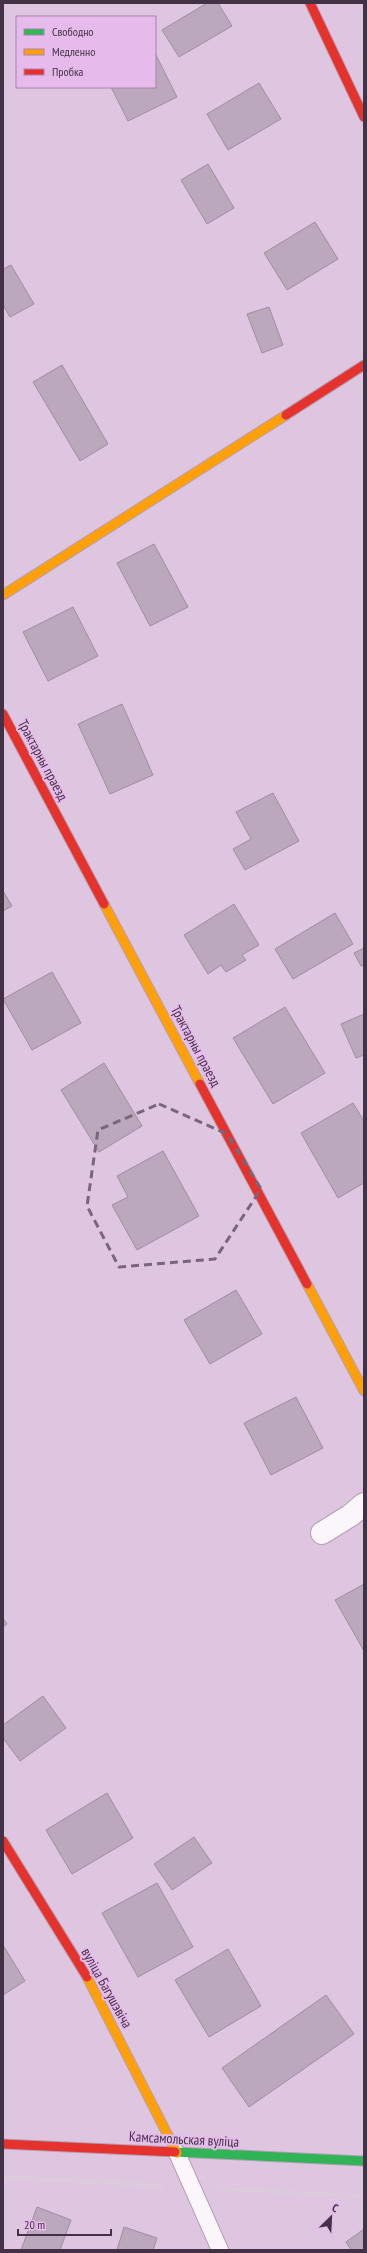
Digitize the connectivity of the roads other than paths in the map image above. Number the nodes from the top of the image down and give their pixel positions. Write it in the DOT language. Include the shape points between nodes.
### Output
graph roads {
  1 [pos="310,3"];
  2 [pos="364,117"];
  3 [pos="364,365"];
  4 [pos="3,595"];
  5 [pos="3,714"];
  6 [pos="364,1391"];
  7 [pos="364,1504"];
  8 [pos="322,1533"];
  9 [pos="3,1841"];
  10 [pos="3,2144"];
  11 [pos="177,2153"];
  12 [pos="364,2160"];
  13 [pos="220,2250"];
  1 -- 2 [label="street"];
  3 -- 4 [label="street"];
  5 -- 6 [label="street, Трактарны праезд"];
  7 -- 8 [label="street"];
  9 -- 11 [label="street, вуліца Багушэвіча" via="81,1966"];
  10 -- 11 [label="street, Камсамольская вуліца"];
  11 -- 12 [label="street, Камсамольская вуліца"];
  11 -- 13 [label="lane"];
}
